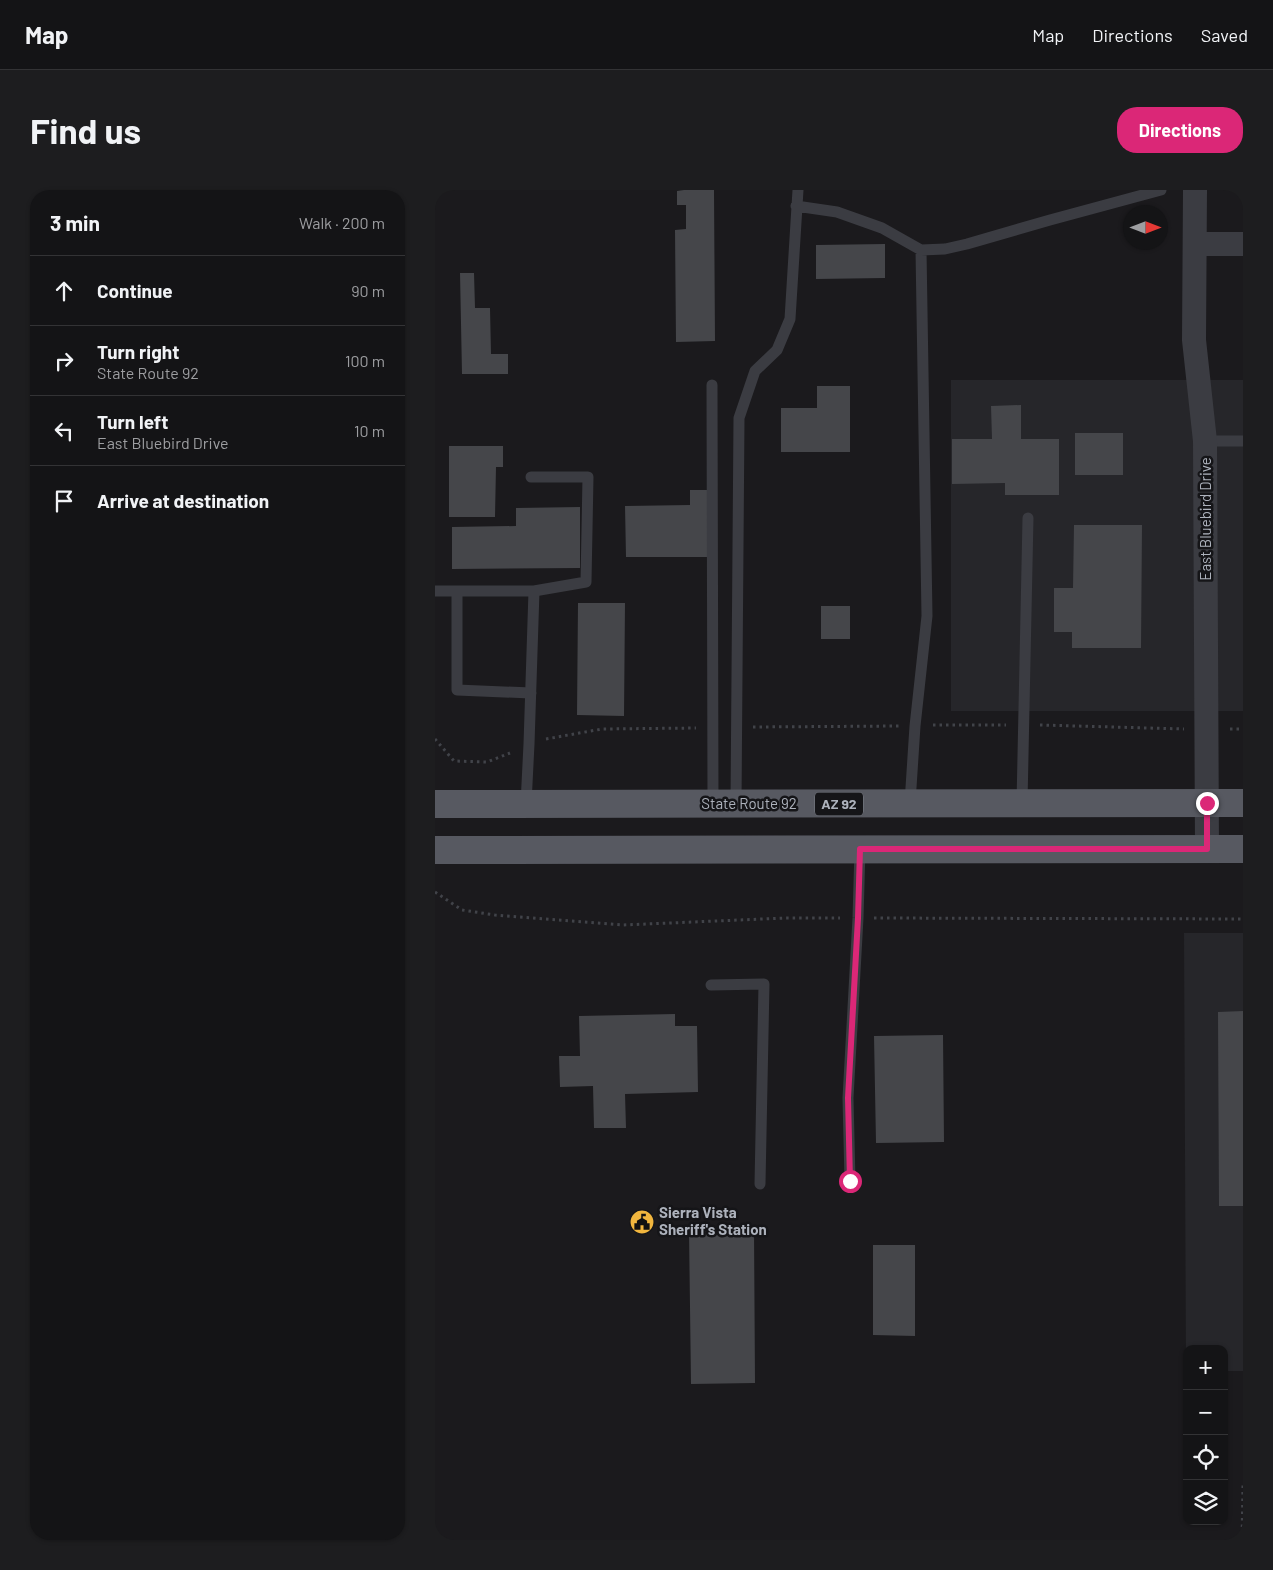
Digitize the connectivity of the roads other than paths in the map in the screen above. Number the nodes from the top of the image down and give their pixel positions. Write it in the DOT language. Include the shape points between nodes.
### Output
graph roads {
  1 [pos="798,190"];
  2 [pos="1161,190"];
  3 [pos="1195,190"];
  4 [pos="797,206"];
  5 [pos="1196,244"];
  6 [pos="1243,244"];
  7 [pos="921,250"];
  8 [pos="713,385"];
  9 [pos="1205,441"];
  10 [pos="1243,441"];
  11 [pos="531,477"];
  12 [pos="1028,518"];
  13 [pos="435,591"];
  14 [pos="457,591"];
  15 [pos="533,592"];
  16 [pos="531,693"];
  17 [pos="911,803"];
  18 [pos="1023,803"];
  19 [pos="1207,803"];
  20 [pos="1243,803"];
  21 [pos="435,804"];
  22 [pos="526,804"];
  23 [pos="725,804"];
  24 [pos="860,849"];
  25 [pos="1207,849"];
  26 [pos="1243,849"];
  27 [pos="435,850"];
  28 [pos="711,985"];
  29 [pos="850,1181"];
  30 [pos="760,1184"];
  1 -- 4 [label="lane"];
  2 -- 7 [label="lane" via="967,244"];
  3 -- 5 [label="street, East Bluebird Drive"];
  4 -- 7 [label="lane" via="837,212 882,228"];
  4 -- 23 [label="lane" via="790,319 777,350 755,371 739,418 737,728"];
  5 -- 6 [label="street"];
  5 -- 9 [label="street, East Bluebird Drive" via="1195,340"];
  7 -- 17 [label="lane" via="927,616 915,726"];
  8 -- 23 [label="lane" via="714,728"];
  9 -- 10 [label="lane"];
  9 -- 19 [label="street, East Bluebird Drive"];
  11 -- 15 [label="lane" via="588,478 586,582"];
  12 -- 18 [label="lane"];
  13 -- 14 [label="lane"];
  14 -- 15 [label="lane"];
  14 -- 16 [label="lane" via="457,690"];
  15 -- 16 [label="lane"];
  16 -- 22 [label="lane"];
  17 -- 18 [label="main road, State Route 92 / AZ 92"];
  17 -- 23 [label="main road, State Route 92 / AZ 92"];
  18 -- 19 [label="main road, State Route 92 / AZ 92"];
  19 -- 20 [label="main road, State Route 92 / AZ 92"];
  19 -- 25 [label="street, East Bluebird Drive"];
  21 -- 22 [label="main road, State Route 92 / AZ 92"];
  22 -- 23 [label="main road, State Route 92 / AZ 92"];
  24 -- 25 [label="main road"];
  24 -- 27 [label="main road"];
  24 -- 29 [label="lane" via="848,1098"];
  25 -- 26 [label="main road"];
  28 -- 30 [label="lane" via="764,984"];
}
